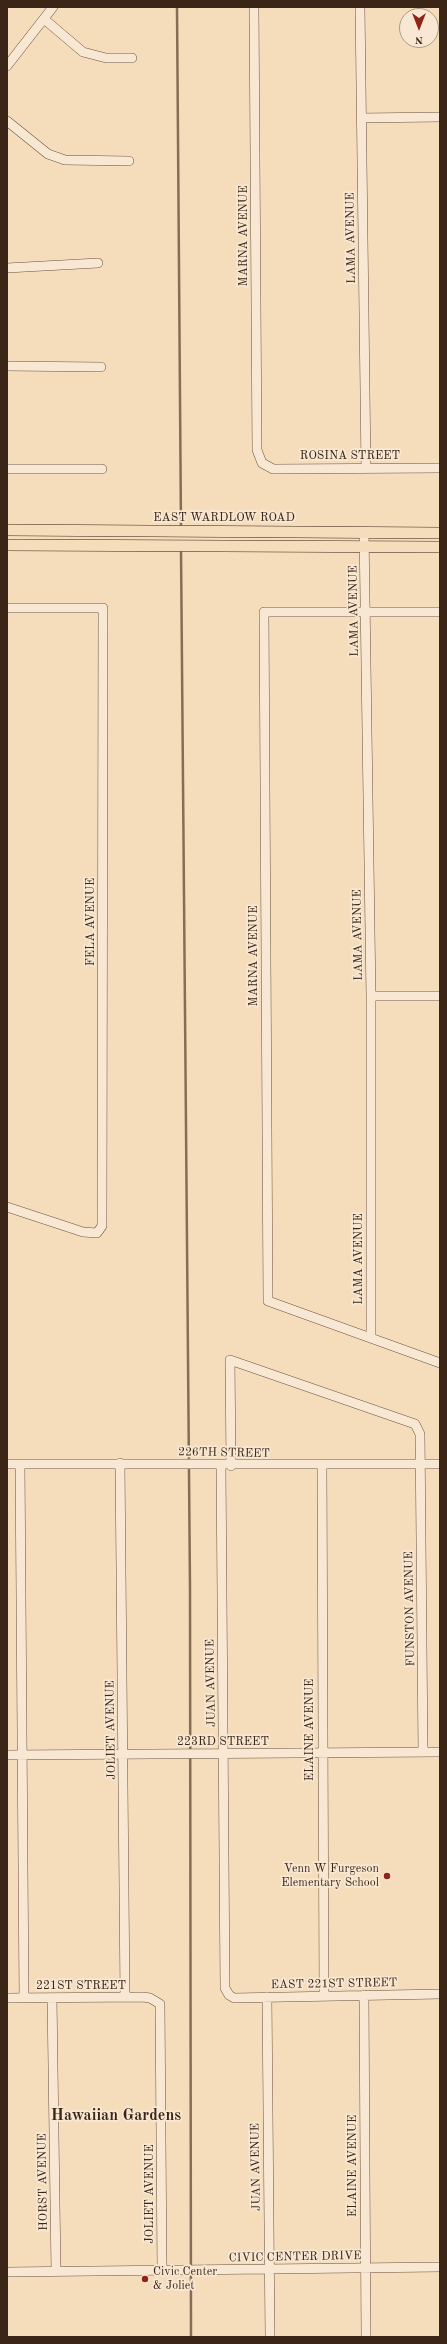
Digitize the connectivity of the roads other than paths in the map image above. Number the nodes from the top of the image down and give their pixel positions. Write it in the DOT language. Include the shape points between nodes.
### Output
graph roads {
  1 [pos="53,7"];
  2 [pos="254,7"];
  3 [pos="360,7"];
  4 [pos="44,19"];
  5 [pos="132,58"];
  6 [pos="7,66"];
  7 [pos="440,117"];
  8 [pos="361,118"];
  9 [pos="7,121"];
  10 [pos="129,161"];
  11 [pos="98,264"];
  12 [pos="7,268"];
  13 [pos="7,366"];
  14 [pos="101,367"];
  15 [pos="262,463"];
  16 [pos="366,468"];
  17 [pos="440,468"];
  18 [pos="7,469"];
  19 [pos="102,469"];
  20 [pos="7,530"];
  21 [pos="364,532"];
  22 [pos="440,533"];
  23 [pos="7,545"];
  24 [pos="364,547"];
  25 [pos="440,547"];
  26 [pos="7,608"];
  27 [pos="366,612"];
  28 [pos="440,612"];
  29 [pos="371,996"];
  30 [pos="440,996"];
  31 [pos="7,1207"];
  32 [pos="371,1338"];
  33 [pos="440,1362"];
  34 [pos="120,1463"];
  35 [pos="7,1464"];
  36 [pos="20,1464"];
  37 [pos="420,1464"];
  38 [pos="440,1464"];
  39 [pos="322,1465"];
  40 [pos="221,1466"];
  41 [pos="231,1466"];
  42 [pos="423,1752"];
  43 [pos="440,1752"];
  44 [pos="322,1753"];
  45 [pos="224,1754"];
  46 [pos="7,1755"];
  47 [pos="23,1755"];
  48 [pos="124,1755"];
  49 [pos="229,1994"];
  50 [pos="440,1994"];
  51 [pos="324,1995"];
  52 [pos="364,1995"];
  53 [pos="125,1997"];
  54 [pos="267,1997"];
  55 [pos="7,1998"];
  56 [pos="24,1998"];
  57 [pos="52,1998"];
  58 [pos="155,2001"];
  59 [pos="440,2267"];
  60 [pos="366,2268"];
  61 [pos="269,2269"];
  62 [pos="162,2270"];
  63 [pos="56,2271"];
  64 [pos="7,2272"];
  65 [pos="270,2337"];
  66 [pos="366,2337"];
  1 -- 4 [label="street"];
  2 -- 15 [label="street, MARNA AVENUE" via="257,450"];
  3 -- 8 [label="street, LAMA AVENUE"];
  4 -- 5 [label="street" via="83,52 106,58"];
  4 -- 6 [label="street"];
  7 -- 8 [label="street"];
  8 -- 16 [label="street, LAMA AVENUE"];
  9 -- 10 [label="street" via="48,154 65,160"];
  11 -- 12 [label="street"];
  13 -- 14 [label="street"];
  15 -- 16 [label="street, ROSINA STREET" via="273,469"];
  16 -- 17 [label="street, ROSINA STREET"];
  18 -- 19 [label="street"];
  20 -- 21 [label="main road, EAST WARDLOW ROAD"];
  21 -- 22 [label="main road, EAST WARDLOW ROAD"];
  21 -- 24 [label="street, LAMA AVENUE"];
  23 -- 24 [label="main road"];
  24 -- 25 [label="main road"];
  24 -- 27 [label="street, LAMA AVENUE"];
  26 -- 31 [label="street, FELA AVENUE" via="103,608 102,1226 97,1233 83,1232"];
  27 -- 28 [label="street"];
  27 -- 29 [label="street, LAMA AVENUE"];
  27 -- 32 [label="street, MARNA AVENUE" via="264,612 268,1301"];
  29 -- 30 [label="street"];
  29 -- 32 [label="street, LAMA AVENUE"];
  32 -- 33 [label="street"];
  34 -- 36 [label="street, 226TH STREET"];
  34 -- 40 [label="street, 226TH STREET"];
  34 -- 48 [label="street, JOLIET AVENUE"];
  35 -- 36 [label="street, 226TH STREET"];
  36 -- 47 [label="street"];
  37 -- 38 [label="street, 226TH STREET"];
  37 -- 39 [label="street, 226TH STREET"];
  37 -- 41 [label="street, FUNSTON AVENUE" via="420,1434 415,1424 230,1360"];
  37 -- 42 [label="street, FUNSTON AVENUE"];
  39 -- 41 [label="street, 226TH STREET"];
  39 -- 44 [label="street, ELAINE AVENUE"];
  40 -- 41 [label="street, 226TH STREET"];
  40 -- 45 [label="street, JUAN AVENUE"];
  42 -- 43 [label="street, 223RD STREET"];
  42 -- 44 [label="street, 223RD STREET"];
  44 -- 45 [label="street, 223RD STREET"];
  44 -- 51 [label="street, ELAINE AVENUE"];
  45 -- 48 [label="street, 223RD STREET"];
  45 -- 49 [label="street, JUAN AVENUE" via="225,1988"];
  46 -- 47 [label="street, 223RD STREET"];
  47 -- 48 [label="street, 223RD STREET"];
  47 -- 56 [label="street"];
  48 -- 53 [label="street, JOLIET AVENUE"];
  49 -- 54 [label="street, EAST 221ST STREET" via="234,1998"];
  50 -- 52 [label="street, EAST 221ST STREET"];
  51 -- 52 [label="street, EAST 221ST STREET"];
  51 -- 54 [label="street, EAST 221ST STREET"];
  52 -- 60 [label="street, ELAINE AVENUE"];
  53 -- 57 [label="street, 221ST STREET"];
  53 -- 58 [label="street, 221ST STREET" via="143,1997"];
  54 -- 61 [label="street, JUAN AVENUE"];
  55 -- 56 [label="street, 221ST STREET"];
  56 -- 57 [label="street, 221ST STREET"];
  57 -- 63 [label="street, HORST AVENUE"];
  58 -- 62 [label="street, JOLIET AVENUE" via="160,2004 161,2011"];
  59 -- 60 [label="street, CIVIC CENTER DRIVE"];
  60 -- 61 [label="street, CIVIC CENTER DRIVE"];
  60 -- 66 [label="street, ELAINE AVENUE"];
  61 -- 62 [label="street, CIVIC CENTER DRIVE"];
  61 -- 65 [label="street, JUAN AVENUE"];
  62 -- 63 [label="street, CIVIC CENTER DRIVE"];
  63 -- 64 [label="street, CIVIC CENTER DRIVE"];
}
